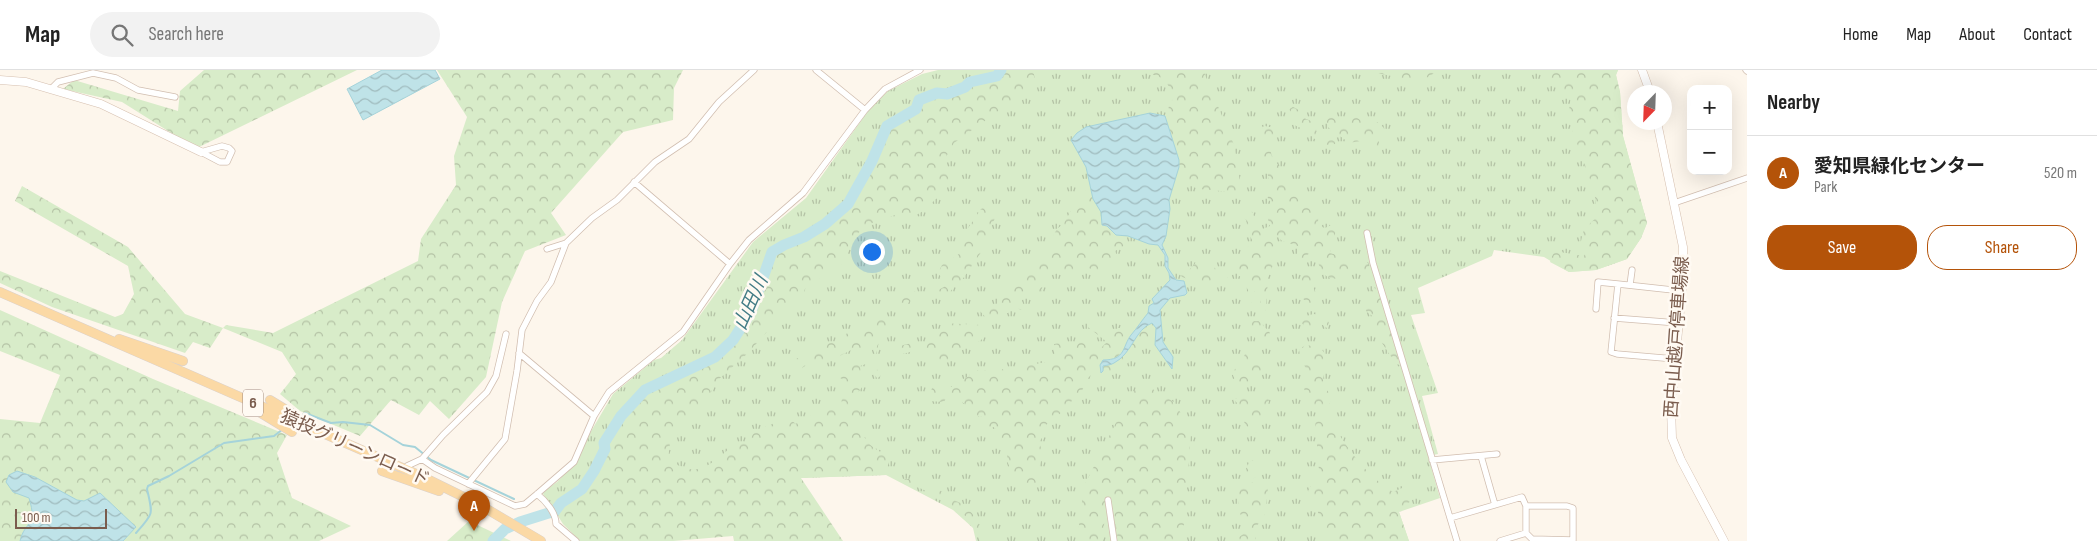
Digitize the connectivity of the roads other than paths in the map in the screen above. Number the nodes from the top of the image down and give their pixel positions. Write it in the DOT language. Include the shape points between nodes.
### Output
graph roads {
  1 [pos="754,70"];
  2 [pos="816,70"];
  3 [pos="920,70"];
  4 [pos="1642,70"];
  5 [pos="0,80"];
  6 [pos="1647,85"];
  7 [pos="52,88"];
  8 [pos="175,97"];
  9 [pos="865,110"];
  10 [pos="1659,130"];
  11 [pos="201,152"];
  12 [pos="1747,178"];
  13 [pos="634,182"];
  14 [pos="1674,203"];
  15 [pos="1367,233"];
  16 [pos="566,243"];
  17 [pos="547,249"];
  18 [pos="730,264"];
  19 [pos="1632,270"];
  20 [pos="1618,284"];
  21 [pos="1630,285"];
  22 [pos="1682,291"];
  23 [pos="0,292"];
  24 [pos="1596,309"];
  25 [pos="1614,318"];
  26 [pos="1678,322"];
  27 [pos="76,326"];
  28 [pos="506,334"];
  29 [pos="519,353"];
  30 [pos="144,355"];
  31 [pos="1676,359"];
  32 [pos="183,361"];
  33 [pos="270,400"];
  34 [pos="594,416"];
  35 [pos="292,432"];
  36 [pos="1497,454"];
  37 [pos="1481,456"];
  38 [pos="422,459"];
  39 [pos="1432,460"];
  40 [pos="388,462"];
  41 [pos="407,466"];
  42 [pos="382,471"];
  43 [pos="468,484"];
  44 [pos="538,494"];
  45 [pos="1108,500"];
  46 [pos="480,505"];
  47 [pos="1495,505"];
  48 [pos="1526,506"];
  49 [pos="1450,518"];
  50 [pos="1526,533"];
  51 [pos="1723,540"];
  52 [pos="542,541"];
  53 [pos="576,541"];
  54 [pos="1114,541"];
  55 [pos="1457,541"];
  56 [pos="1500,541"];
  1 -- 13 [label="street" via="720,102 689,139 655,162"];
  2 -- 9 [label="street"];
  3 -- 9 [label="street" via="885,89"];
  4 -- 6 [label="main road"];
  5 -- 7 [label="main road"];
  7 -- 8 [label="street" via="58,82 93,73 116,78 138,90"];
  7 -- 11 [label="main road" via="115,110"];
  9 -- 18 [label="street" via="803,193 749,240"];
  10 -- 14 [label="main road, 西中山越戸停車場線"];
  11 -- 11 [label="street" via="222,146 232,150 227,162 223,163"];
  12 -- 14 [label="street"];
  13 -- 16 [label="street"];
  13 -- 18 [label="street"];
  14 -- 22 [label="main road, 西中山越戸停車場線" via="1682,247"];
  15 -- 39 [label="street"];
  16 -- 17 [label="street"];
  16 -- 29 [label="street" via="551,282 526,320"];
  18 -- 34 [label="street" via="683,332 616,385"];
  19 -- 21 [label="street"];
  20 -- 21 [label="street"];
  20 -- 24 [label="street" via="1598,282"];
  20 -- 25 [label="street"];
  21 -- 22 [label="street"];
  22 -- 26 [label="main road, 西中山越戸停車場線"];
  23 -- 27 [label="main road, 猿投グリーンロード / 6"];
  25 -- 26 [label="street"];
  25 -- 31 [label="street" via="1611,352"];
  26 -- 31 [label="main road, 西中山越戸停車場線"];
  27 -- 30 [label="main road, 猿投グリーンロード / 6"];
  27 -- 32 [label="main road"];
  28 -- 38 [label="street" via="496,376 487,392"];
  29 -- 34 [label="street"];
  29 -- 43 [label="street" via="505,439"];
  30 -- 35 [label="main road" via="252,408"];
  30 -- 40 [label="main road, 猿投グリーンロード / 6"];
  31 -- 51 [label="main road, 西中山越戸停車場線" via="1671,407 1672,438"];
  33 -- 40 [label="main road"];
  34 -- 44 [label="street" via="574,462"];
  36 -- 37 [label="street"];
  37 -- 39 [label="street"];
  37 -- 47 [label="street"];
  38 -- 41 [label="street"];
  38 -- 43 [label="street"];
  39 -- 49 [label="street"];
  40 -- 46 [label="main road, 猿投グリーンロード / 6"];
  42 -- 46 [label="main road"];
  43 -- 44 [label="street" via="515,506 525,504"];
  44 -- 53 [label="street" via="555,517 556,524"];
  45 -- 54 [label="street"];
  46 -- 52 [label="main road, 猿投グリーンロード / 6"];
  47 -- 48 [label="street" via="1522,497"];
  47 -- 49 [label="street"];
  48 -- 50 [label="street"];
  48 -- 50 [label="street" via="1573,508 1573,540 1532,539"];
  49 -- 55 [label="street"];
  50 -- 56 [label="street"];
}
